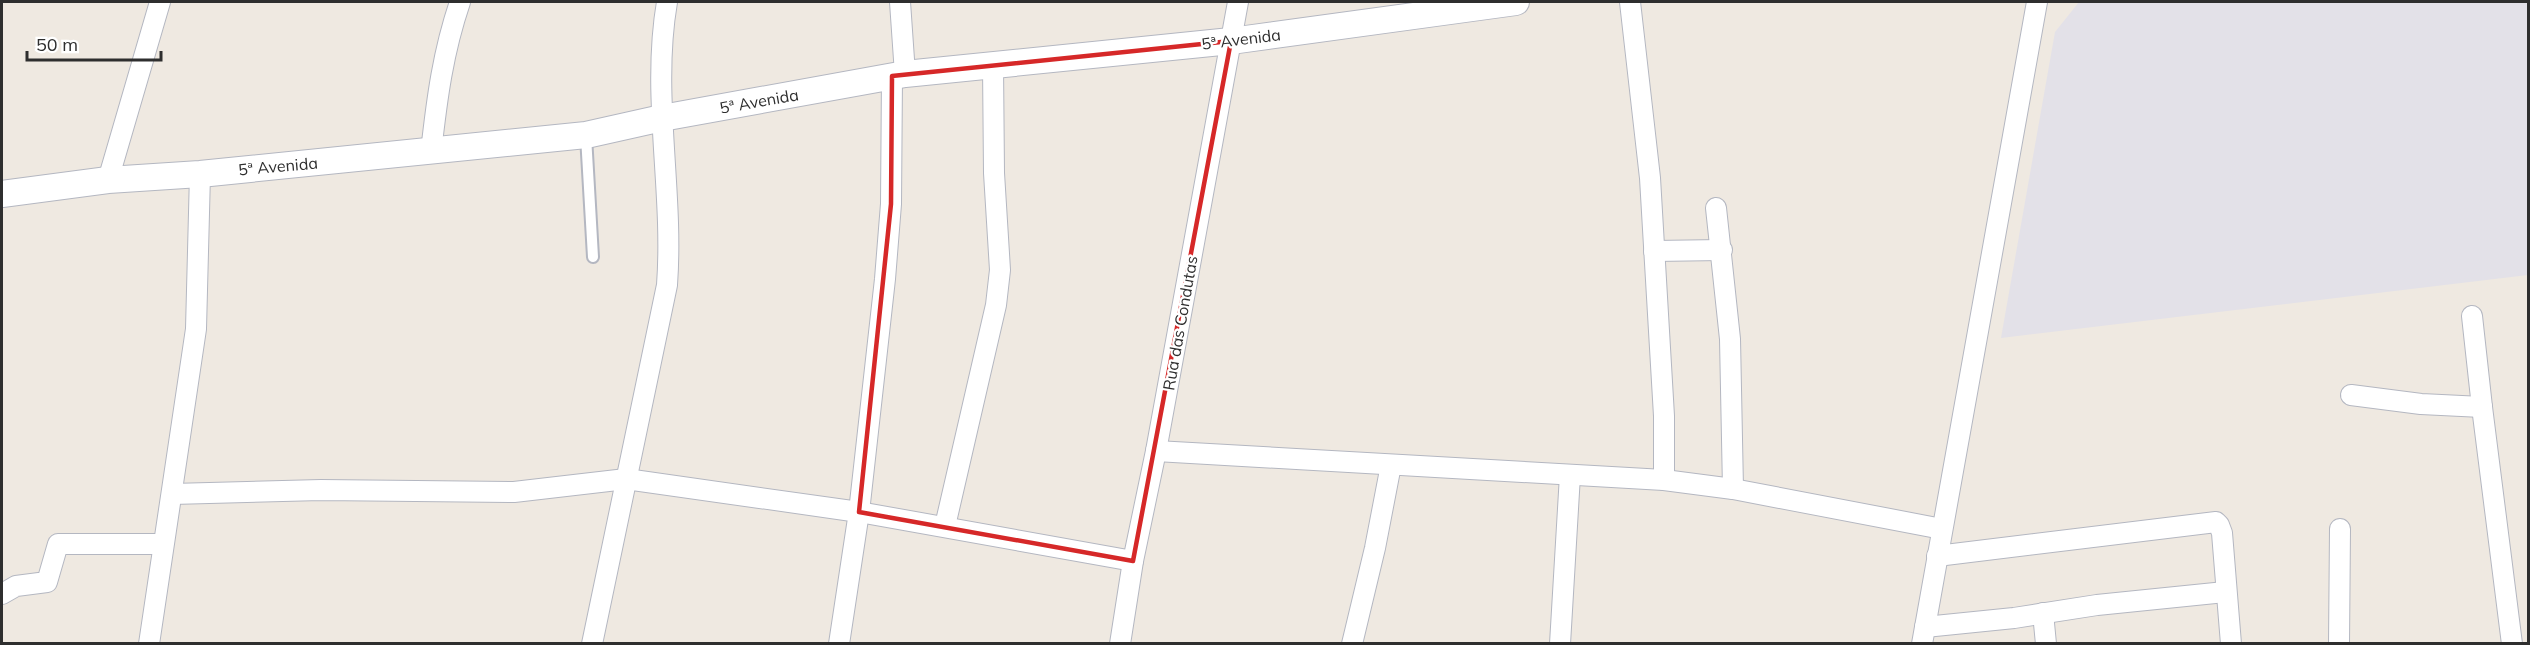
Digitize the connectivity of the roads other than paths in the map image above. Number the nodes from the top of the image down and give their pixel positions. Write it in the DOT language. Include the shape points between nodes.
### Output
graph roads {
  1 [pos="160,2"];
  2 [pos="460,2"];
  3 [pos="667,2"];
  4 [pos="900,2"];
  5 [pos="1238,2"];
  6 [pos="1516,2"];
  7 [pos="1630,2"];
  8 [pos="2037,2"];
  9 [pos="1231,41"];
  10 [pos="993,65"];
  11 [pos="898,75"];
  12 [pos="662,118"];
  13 [pos="586,135"];
  14 [pos="431,152"];
  15 [pos="200,174"];
  16 [pos="108,180"];
  17 [pos="2,194"];
  18 [pos="1716,208"];
  19 [pos="1722,250"];
  20 [pos="1654,251"];
  21 [pos="593,257"];
  22 [pos="2472,316"];
  23 [pos="2351,395"];
  24 [pos="2482,407"];
  25 [pos="1156,451"];
  26 [pos="1391,465"];
  27 [pos="1570,475"];
  28 [pos="626,479"];
  29 [pos="1664,480"];
  30 [pos="1733,489"];
  31 [pos="172,494"];
  32 [pos="859,512"];
  33 [pos="945,526"];
  34 [pos="1942,529"];
  35 [pos="2340,529"];
  36 [pos="163,544"];
  37 [pos="1937,556"];
  38 [pos="1133,561"];
  39 [pos="2225,592"];
  40 [pos="2,594"];
  41 [pos="2043,613"];
  42 [pos="1923,635"];
  43 [pos="149,644"];
  44 [pos="592,644"];
  45 [pos="839,644"];
  46 [pos="1120,644"];
  47 [pos="1352,644"];
  48 [pos="1560,644"];
  49 [pos="2046,644"];
  50 [pos="2231,644"];
  51 [pos="2339,644"];
  52 [pos="2512,644"];
  1 -- 16 [label="street"];
  2 -- 14 [label="street" via="443,56"];
  3 -- 12 [label="street" via="662,39"];
  4 -- 11 [label="street"];
  5 -- 9 [label="street, Rua das Condutas"];
  6 -- 9 [label="street, 5ª Avenida"];
  7 -- 20 [label="street"];
  8 -- 34 [label="street"];
  9 -- 10 [label="street, 5ª Avenida"];
  9 -- 25 [label="street, Rua das Condutas"];
  10 -- 11 [label="street, 5ª Avenida"];
  10 -- 33 [label="street" via="1000,270 996,305"];
  11 -- 12 [label="street, 5ª Avenida"];
  11 -- 32 [label="street" via="890,215"];
  12 -- 13 [label="street, 5ª Avenida"];
  12 -- 28 [label="street" via="668,208 667,285"];
  13 -- 14 [label="street, 5ª Avenida"];
  13 -- 21 [label="lane"];
  14 -- 15 [label="street, 5ª Avenida"];
  15 -- 16 [label="street, 5ª Avenida"];
  15 -- 31 [label="street" via="196,329"];
  16 -- 17 [label="street, 5ª Avenida"];
  18 -- 19 [label="street"];
  19 -- 20 [label="street"];
  19 -- 30 [label="street" via="1730,339"];
  20 -- 29 [label="street"];
  22 -- 24 [label="street"];
  23 -- 24 [label="street"];
  24 -- 52 [label="street"];
  25 -- 26 [label="street"];
  25 -- 38 [label="street, Rua das Condutas"];
  26 -- 27 [label="street"];
  26 -- 47 [label="street" via="1376,548"];
  27 -- 29 [label="street"];
  27 -- 48 [label="street"];
  28 -- 31 [label="street" via="514,492 321,490"];
  28 -- 32 [label="street"];
  28 -- 44 [label="street"];
  29 -- 30 [label="street"];
  30 -- 34 [label="street"];
  31 -- 36 [label="street"];
  32 -- 33 [label="street"];
  32 -- 45 [label="street"];
  33 -- 38 [label="street"];
  34 -- 37 [label="street"];
  35 -- 51 [label="street"];
  36 -- 40 [label="street" via="58,544 47,582 16,586"];
  36 -- 43 [label="street"];
  37 -- 39 [label="street" via="2216,522 2222,533"];
  37 -- 42 [label="street"];
  38 -- 46 [label="street, Rua das Condutas"];
  39 -- 41 [label="street"];
  39 -- 50 [label="street"];
  41 -- 42 [label="street"];
  41 -- 49 [label="street"];
}
